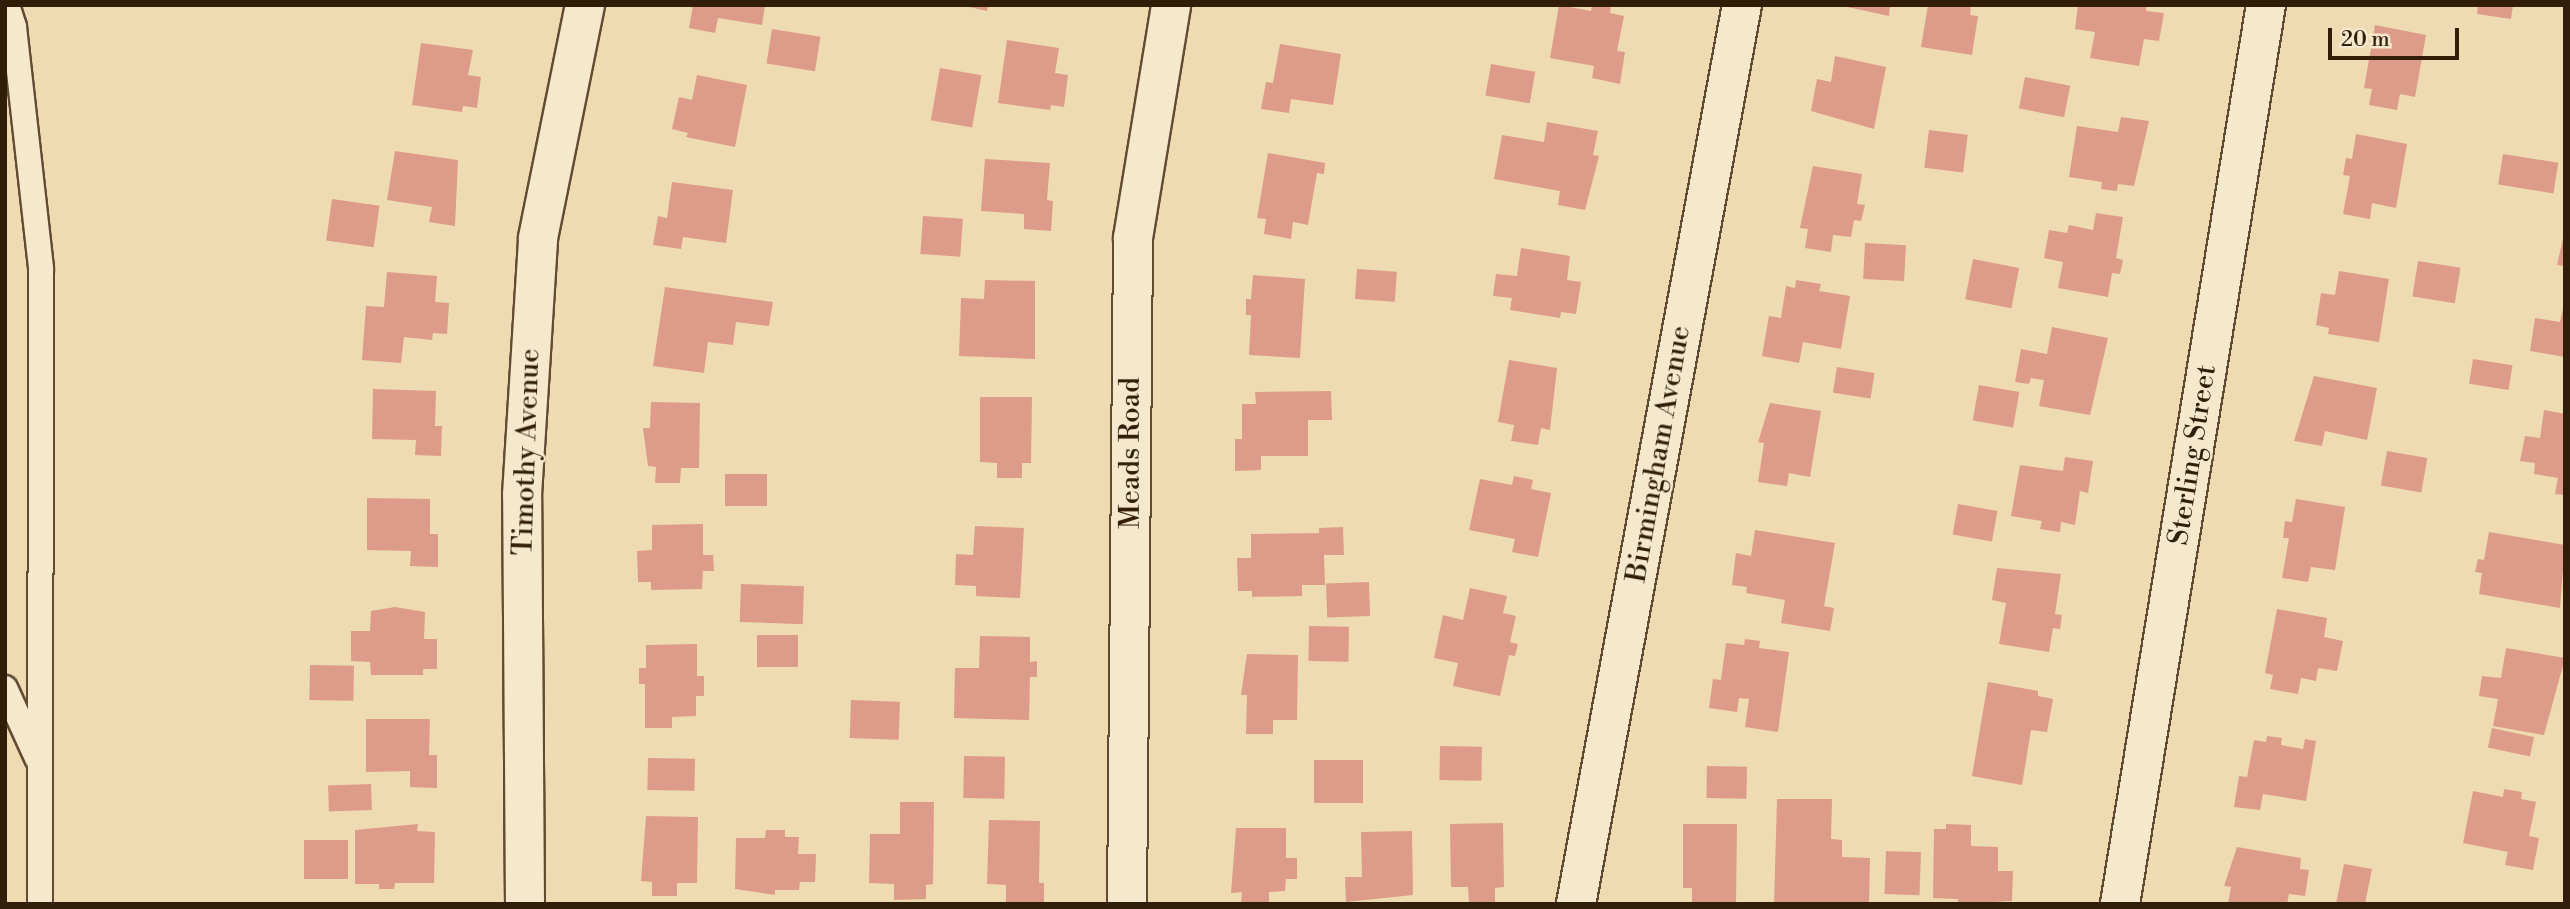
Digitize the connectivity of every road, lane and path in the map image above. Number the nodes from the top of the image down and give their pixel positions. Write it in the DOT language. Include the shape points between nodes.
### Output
graph roads {
  1 [pos="7,5"];
  2 [pos="585,5"];
  3 [pos="1171,5"];
  4 [pos="1742,5"];
  5 [pos="2266,5"];
  6 [pos="5,688"];
  7 [pos="40,765"];
  8 [pos="40,904"];
  9 [pos="525,904"];
  10 [pos="1127,904"];
  11 [pos="1576,904"];
  12 [pos="2120,904"];
  1 -- 7 [label="lane" via="14,27 41,269"];
  2 -- 9 [label="street, Timothy Avenue" via="538,237 522,495"];
  3 -- 10 [label="street, Meads Road" via="1133,238"];
  4 -- 11 [label="street, Birmingham Avenue"];
  5 -- 12 [label="street, Sterling Street"];
  6 -- 7 [label="lane"];
  7 -- 8 [label="lane"];
}
